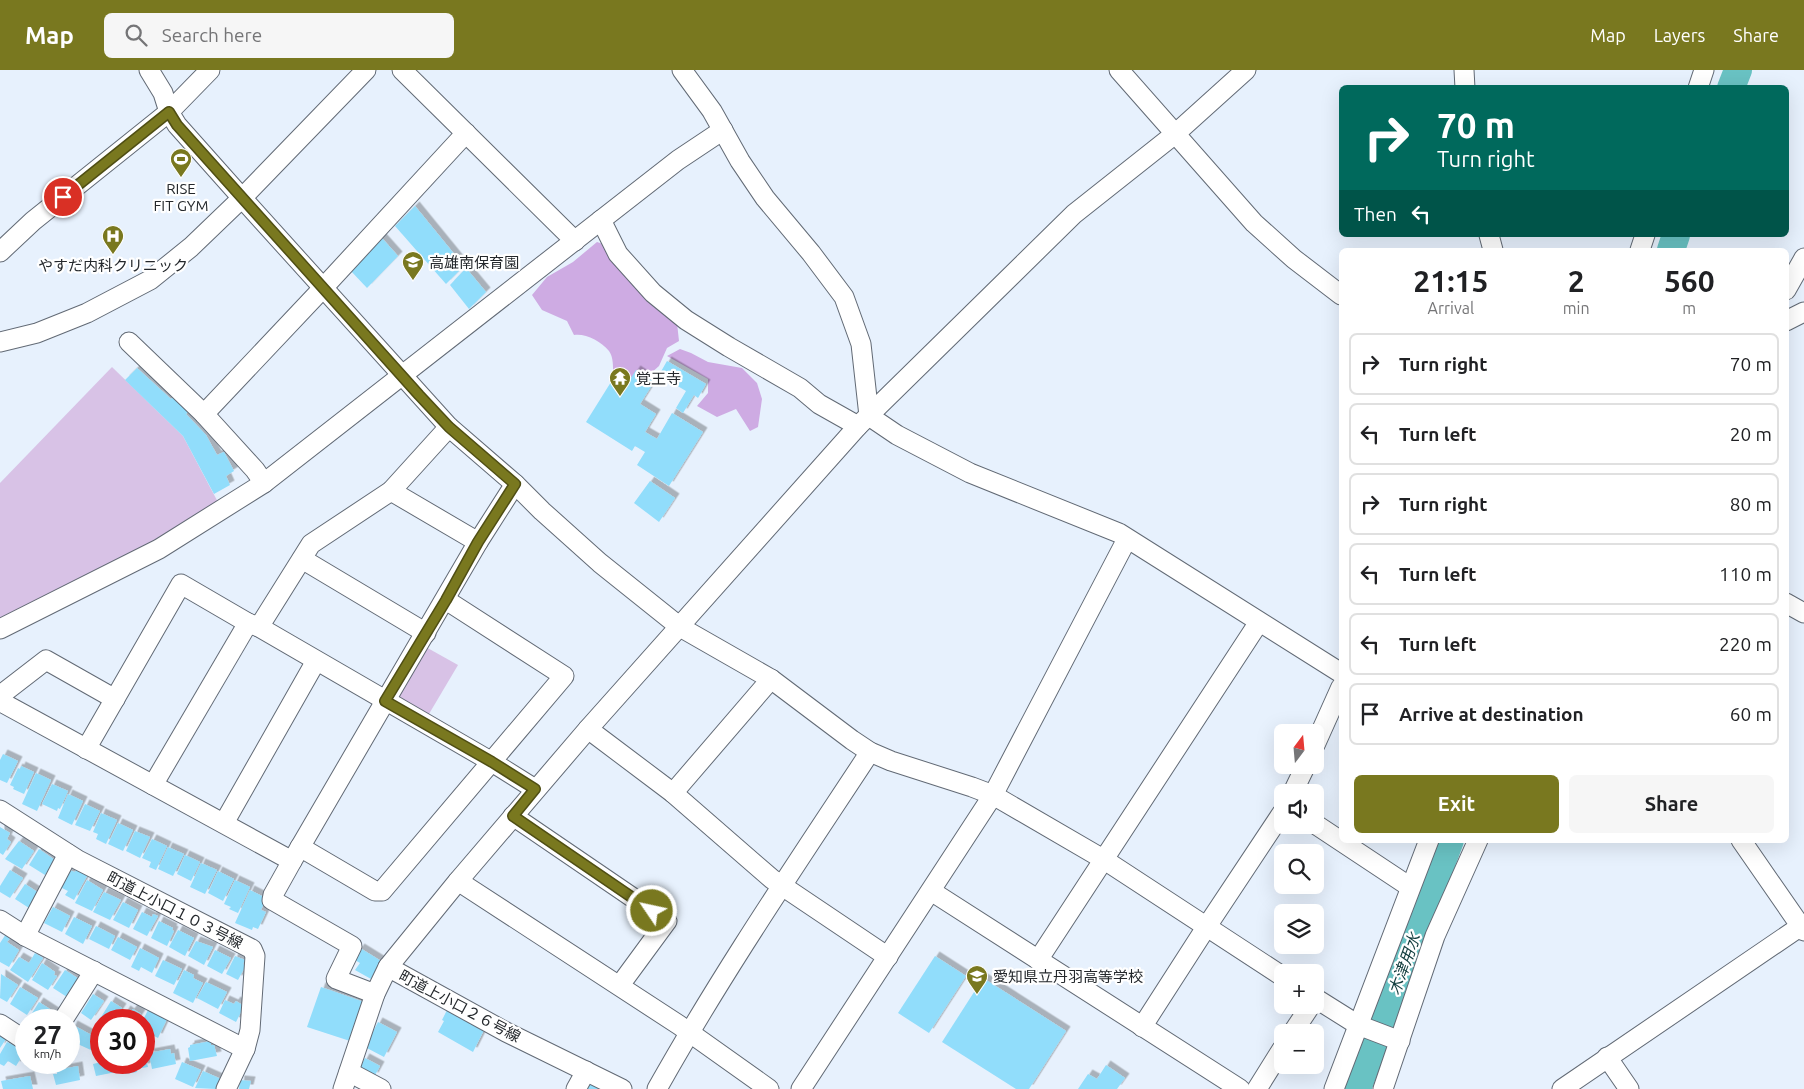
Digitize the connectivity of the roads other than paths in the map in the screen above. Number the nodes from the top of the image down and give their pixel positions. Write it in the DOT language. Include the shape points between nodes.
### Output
graph roads {
  1 [pos="149,70"];
  2 [pos="210,70"];
  3 [pos="366,70"];
  4 [pos="402,70"];
  5 [pos="682,70"];
  6 [pos="1120,70"];
  7 [pos="1246,70"];
  8 [pos="1464,70"];
  9 [pos="1704,70"];
  10 [pos="1465,85"];
  11 [pos="1699,85"];
  12 [pos="169,112"];
  13 [pos="723,130"];
  14 [pos="466,133"];
  15 [pos="1175,134"];
  16 [pos="242,198"];
  17 [pos="601,220"];
  18 [pos="575,241"];
  19 [pos="1,248"];
  20 [pos="1804,258"];
  21 [pos="1789,285"];
  22 [pos="323,288"];
  23 [pos="1339,293"];
  24 [pos="1804,312"];
  25 [pos="1789,320"];
  26 [pos="0,342"];
  27 [pos="129,342"];
  28 [pos="402,376"];
  29 [pos="204,414"];
  30 [pos="863,421"];
  31 [pos="449,427"];
  32 [pos="264,483"];
  33 [pos="515,484"];
  34 [pos="391,491"];
  35 [pos="1127,539"];
  36 [pos="478,542"];
  37 [pos="302,559"];
  38 [pos="446,600"];
  39 [pos="1259,622"];
  40 [pos="253,625"];
  41 [pos="680,627"];
  42 [pos="0,629"];
  43 [pos="426,633"];
  44 [pos="316,661"];
  45 [pos="1339,672"];
  46 [pos="771,679"];
  47 [pos="1339,691"];
  48 [pos="115,699"];
  49 [pos="385,701"];
  50 [pos="1324,725"];
  51 [pos="588,729"];
  52 [pos="86,749"];
  53 [pos="870,752"];
  54 [pos="492,762"];
  55 [pos="153,785"];
  56 [pos="535,789"];
  57 [pos="673,793"];
  58 [pos="993,795"];
  59 [pos="0,810"];
  60 [pos="513,816"];
  61 [pos="224,823"];
  62 [pos="1274,825"];
  63 [pos="1324,830"];
  64 [pos="1339,840"];
  65 [pos="1344,843"];
  66 [pos="1428,843"];
  67 [pos="1477,843"];
  68 [pos="1743,843"];
  69 [pos="68,854"];
  70 [pos="296,854"];
  71 [pos="1103,859"];
  72 [pos="458,880"];
  73 [pos="782,886"];
  74 [pos="1410,887"];
  75 [pos="931,891"];
  76 [pos="0,920"];
  77 [pos="1206,926"];
  78 [pos="1803,927"];
  79 [pos="25,936"];
  80 [pos="888,958"];
  81 [pos="1038,960"];
  82 [pos="388,967"];
  83 [pos="94,971"];
  84 [pos="1274,971"];
  85 [pos="620,986"];
  86 [pos="375,994"];
  87 [pos="1324,1004"];
  88 [pos="70,1009"];
  89 [pos="0,1024"];
  90 [pos="1358,1026"];
  91 [pos="1142,1027"];
  92 [pos="689,1032"];
  93 [pos="15,1034"];
  94 [pos="1400,1041"];
  95 [pos="245,1049"];
  96 [pos="1607,1057"];
  97 [pos="1274,1062"];
  98 [pos="586,1071"];
  99 [pos="346,1081"];
  100 [pos="226,1089"];
  101 [pos="381,1089"];
  102 [pos="576,1089"];
  103 [pos="622,1089"];
  104 [pos="657,1089"];
  105 [pos="769,1089"];
  106 [pos="801,1089"];
  107 [pos="1240,1089"];
  108 [pos="1257,1089"];
  109 [pos="1334,1089"];
  110 [pos="1383,1089"];
  111 [pos="1562,1089"];
  112 [pos="1629,1089"];
  1 -- 12 [label="street" via="163,93"];
  2 -- 12 [label="street"];
  3 -- 16 [label="street"];
  4 -- 14 [label="street"];
  5 -- 13 [label="street"];
  6 -- 15 [label="street"];
  7 -- 15 [label="street"];
  8 -- 10 [label="street"];
  9 -- 11 [label="street"];
  12 -- 16 [label="street"];
  12 -- 19 [label="street"];
  13 -- 17 [label="street" via="678,160"];
  13 -- 30 [label="street" via="766,198 812,252 844,297 861,344"];
  14 -- 18 [label="street"];
  14 -- 22 [label="street"];
  15 -- 23 [label="street" via="1267,235"];
  15 -- 30 [label="street" via="1074,214"];
  16 -- 22 [label="street"];
  16 -- 26 [label="street" via="191,247 150,280 37,333"];
  17 -- 18 [label="street"];
  17 -- 30 [label="street" via="618,254 653,292 686,320 800,388 819,404"];
  18 -- 28 [label="street"];
  20 -- 21 [label="street"];
  22 -- 28 [label="street"];
  22 -- 29 [label="street"];
  24 -- 25 [label="street"];
  27 -- 29 [label="street"];
  28 -- 31 [label="street"];
  28 -- 32 [label="street"];
  29 -- 32 [label="street"];
  30 -- 35 [label="street" via="897,435 970,474"];
  30 -- 41 [label="street"];
  31 -- 33 [label="street"];
  31 -- 34 [label="street"];
  32 -- 42 [label="street" via="159,549"];
  33 -- 36 [label="street"];
  33 -- 41 [label="street" via="600,563"];
  34 -- 36 [label="street"];
  34 -- 37 [label="street" via="311,544"];
  35 -- 39 [label="street"];
  35 -- 58 [label="street"];
  36 -- 38 [label="street"];
  37 -- 40 [label="street"];
  37 -- 43 [label="street"];
  38 -- 43 [label="street"];
  38 -- 54 [label="street" via="564,676"];
  39 -- 45 [label="street"];
  39 -- 71 [label="street"];
  40 -- 44 [label="street"];
  40 -- 48 [label="street" via="181,584"];
  40 -- 55 [label="street"];
  41 -- 46 [label="street"];
  41 -- 51 [label="street"];
  43 -- 49 [label="street"];
  44 -- 49 [label="street"];
  44 -- 61 [label="street"];
  46 -- 53 [label="street"];
  46 -- 57 [label="street"];
  47 -- 50 [label="street"];
  48 -- 52 [label="street"];
  48 -- 52 [label="street" via="46,660 2,694 3,703"];
  49 -- 54 [label="street"];
  49 -- 70 [label="street"];
  51 -- 56 [label="street"];
  51 -- 57 [label="street"];
  52 -- 55 [label="street"];
  53 -- 58 [label="street"];
  53 -- 73 [label="street"];
  54 -- 56 [label="street"];
  54 -- 70 [label="street" via="382,891 375,891"];
  55 -- 61 [label="street"];
  56 -- 60 [label="street"];
  57 -- 73 [label="street"];
  58 -- 71 [label="street"];
  58 -- 75 [label="street"];
  59 -- 69 [label="street, 町道上小口１０３号線"];
  60 -- 72 [label="street"];
  60 -- 85 [label="street" via="667,921"];
  61 -- 70 [label="street"];
  62 -- 77 [label="street"];
  63 -- 64 [label="street"];
  65 -- 74 [label="street"];
  66 -- 74 [label="street"];
  67 -- 94 [label="street" via="1435,936"];
  68 -- 78 [label="street"];
  69 -- 79 [label="street"];
  69 -- 95 [label="street, 町道上小口１０３号線" via="252,949 255,956 253,1000"];
  70 -- 86 [label="street" via="272,900 352,946 336,979"];
  71 -- 77 [label="street"];
  71 -- 81 [label="street"];
  72 -- 82 [label="street"];
  72 -- 85 [label="street"];
  73 -- 80 [label="street"];
  73 -- 92 [label="street"];
  74 -- 90 [label="street"];
  75 -- 80 [label="street"];
  75 -- 81 [label="street"];
  76 -- 79 [label="street"];
  77 -- 84 [label="street"];
  77 -- 91 [label="street"];
  78 -- 96 [label="street"];
  79 -- 83 [label="street"];
  80 -- 106 [label="street"];
  81 -- 91 [label="street"];
  82 -- 86 [label="street, 町道上小口２６号線"];
  82 -- 98 [label="street, 町道上小口２６号線" via="506,1032"];
  83 -- 88 [label="street"];
  83 -- 95 [label="street"];
  85 -- 92 [label="street"];
  86 -- 99 [label="street, 町道上小口２６号線"];
  87 -- 90 [label="street"];
  89 -- 93 [label="street"];
  90 -- 94 [label="street"];
  90 -- 109 [label="street"];
  91 -- 107 [label="street"];
  92 -- 104 [label="street"];
  92 -- 105 [label="street"];
  94 -- 110 [label="street"];
  95 -- 100 [label="street, 町道上小口１０３号線"];
  96 -- 111 [label="street"];
  96 -- 112 [label="street"];
  97 -- 108 [label="street"];
  98 -- 102 [label="street"];
  98 -- 103 [label="street, 町道上小口２６号線"];
  99 -- 101 [label="street"];
}
